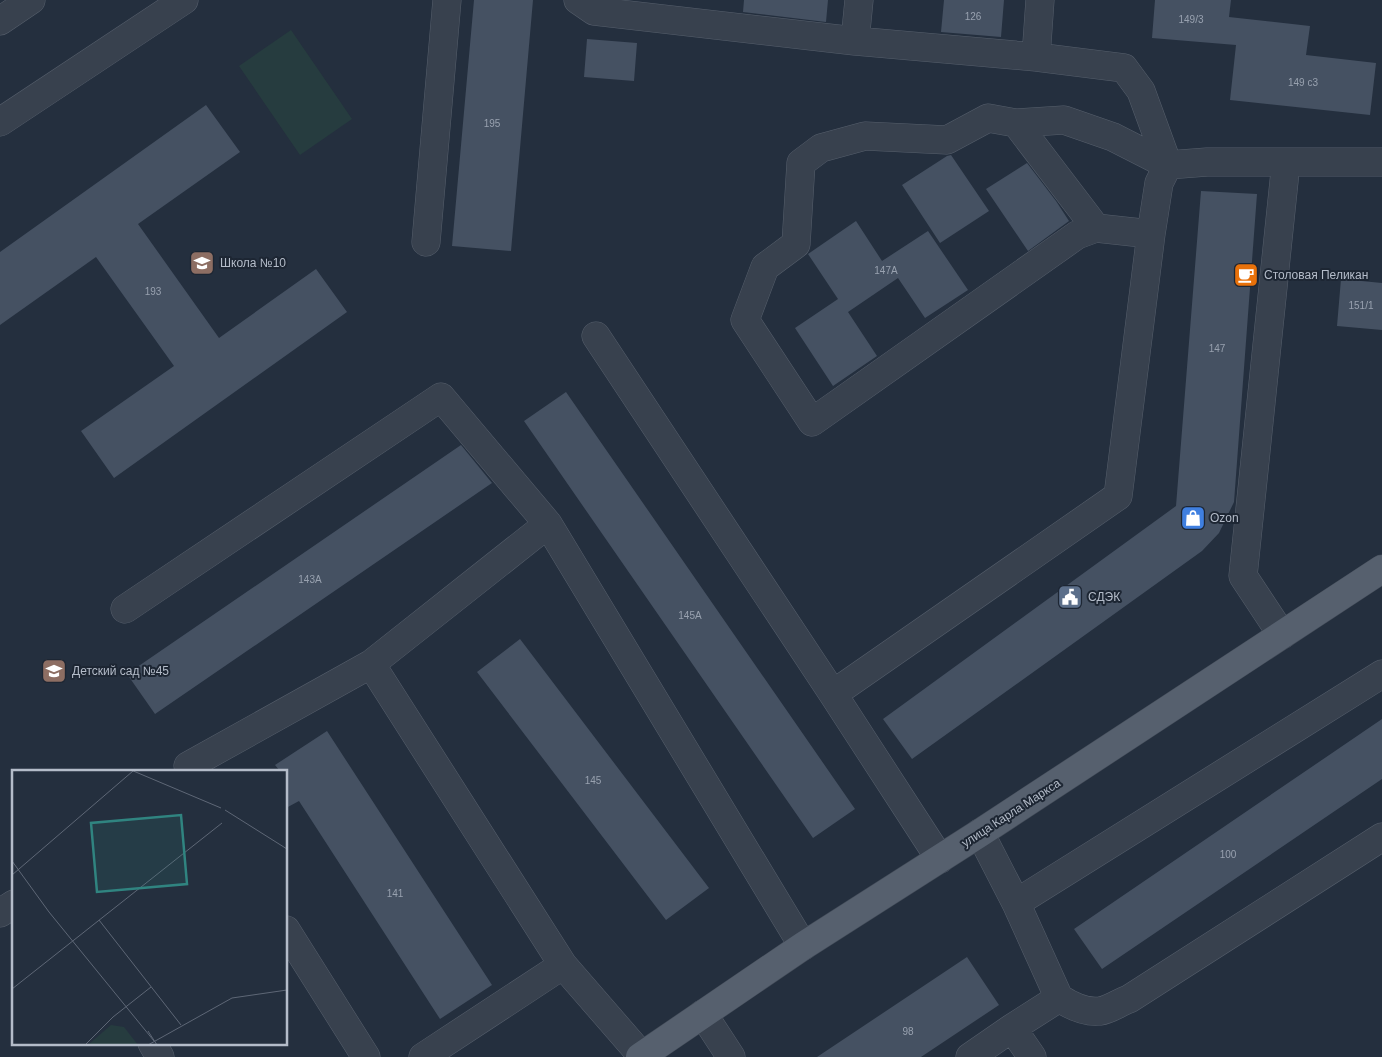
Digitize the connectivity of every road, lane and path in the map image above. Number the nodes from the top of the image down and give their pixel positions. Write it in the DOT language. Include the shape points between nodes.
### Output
graph roads {
  1 [pos="31,0"];
  2 [pos="184,0"];
  3 [pos="447,0"];
  4 [pos="578,0"];
  5 [pos="859,0"];
  6 [pos="1040,0"];
  7 [pos="677,10"];
  8 [pos="0,21"];
  9 [pos="855,41"];
  10 [pos="1036,57"];
  11 [pos="0,122"];
  12 [pos="1016,123"];
  13 [pos="1286,162"];
  14 [pos="1382,162"];
  15 [pos="1168,165"];
  16 [pos="1096,228"];
  17 [pos="1151,234"];
  18 [pos="426,242"];
  19 [pos="596,336"];
  20 [pos="548,524"];
  21 [pos="1382,569"];
  22 [pos="125,609"];
  23 [pos="1282,634"];
  24 [pos="371,664"];
  25 [pos="1382,674"];
  26 [pos="833,694"];
  27 [pos="188,766"];
  28 [pos="980,833"];
  29 [pos="1382,837"];
  30 [pos="940,859"];
  31 [pos="1016,903"];
  32 [pos="12,905"];
  33 [pos="0,913"];
  34 [pos="288,933"];
  35 [pos="803,946"];
  36 [pos="563,965"];
  37 [pos="1059,998"];
  38 [pos="703,1014"];
  39 [pos="1012,1028"];
  40 [pos="153,1044"];
  41 [pos="641,1056"];
  42 [pos="160,1057"];
  43 [pos="366,1057"];
  44 [pos="423,1057"];
  45 [pos="731,1057"];
  46 [pos="970,1057"];
  47 [pos="1032,1057"];
  1 -- 8 [label="lane"];
  2 -- 11 [label="lane"];
  3 -- 18 [label="lane"];
  4 -- 7 [label="lane" via="594,11"];
  5 -- 9 [label="lane"];
  6 -- 10 [label="lane"];
  7 -- 9 [label="lane"];
  9 -- 10 [label="lane"];
  10 -- 15 [label="lane" via="1124,68 1141,91"];
  12 -- 15 [label="lane" via="1064,120 1113,137"];
  12 -- 16 [label="lane"];
  12 -- 16 [label="lane" via="988,118 946,140 865,136 821,148 801,162 796,244 765,267 745,320 812,422 1077,235"];
  13 -- 14 [label="lane"];
  13 -- 15 [label="lane"];
  13 -- 23 [label="lane" via="1242,576"];
  15 -- 17 [label="lane" via="1159,183"];
  16 -- 17 [label="lane"];
  17 -- 26 [label="lane" via="1118,496"];
  19 -- 26 [label="lane"];
  20 -- 22 [label="lane" via="441,397"];
  20 -- 24 [label="lane"];
  20 -- 35 [label="lane"];
  21 -- 23 [label="main road, улица Карла Маркса"];
  23 -- 28 [label="main road, улица Карла Маркса"];
  24 -- 27 [label="lane"];
  24 -- 36 [label="lane"];
  25 -- 31 [label="lane"];
  26 -- 30 [label="lane"];
  28 -- 30 [label="main road, улица Карла Маркса"];
  28 -- 31 [label="lane"];
  29 -- 37 [label="lane" via="1129,998 1101,1011 1078,1008"];
  30 -- 35 [label="main road, улица Карла Маркса"];
  31 -- 37 [label="lane"];
  32 -- 33 [label="lane"];
  34 -- 43 [label="lane"];
  35 -- 38 [label="main road, улица Карла Маркса"];
  36 -- 41 [label="lane"];
  36 -- 44 [label="lane"];
  37 -- 39 [label="lane"];
  38 -- 41 [label="main road, улица Карла Маркса"];
  38 -- 45 [label="lane"];
  39 -- 46 [label="lane"];
  39 -- 47 [label="lane"];
  40 -- 42 [label="lane"];
}
